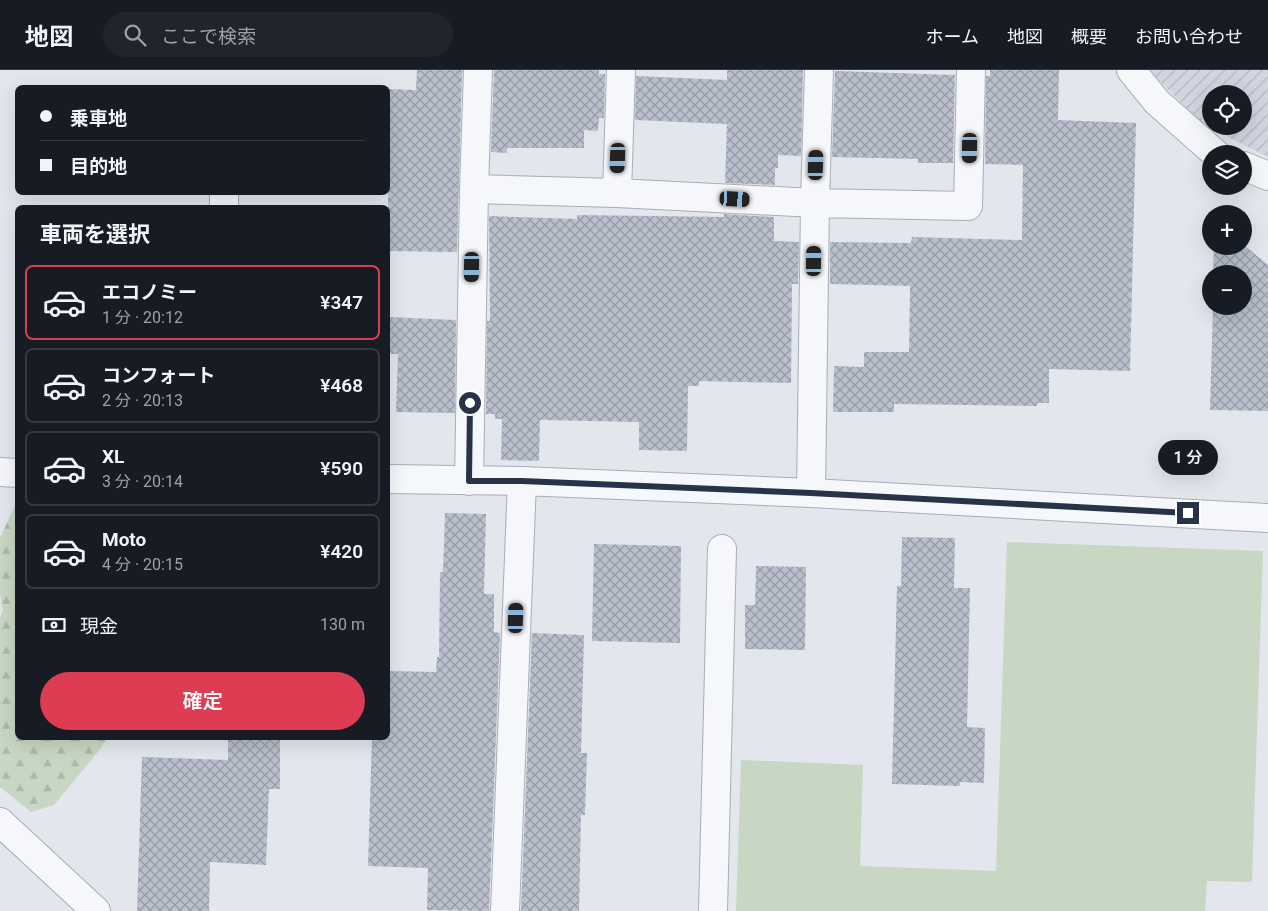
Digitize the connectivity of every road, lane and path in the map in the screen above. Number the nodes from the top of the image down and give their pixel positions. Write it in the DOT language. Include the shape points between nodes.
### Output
graph roads {
  1 [pos="478,70"];
  2 [pos="621,70"];
  3 [pos="820,70"];
  4 [pos="971,70"];
  5 [pos="1131,70"];
  6 [pos="1206,145"];
  7 [pos="1252,169"];
  8 [pos="1268,176"];
  9 [pos="474,189"];
  10 [pos="617,193"];
  11 [pos="814,202"];
  12 [pos="0,472"];
  13 [pos="15,472"];
  14 [pos="390,479"];
  15 [pos="469,481"];
  16 [pos="522,481"];
  17 [pos="811,493"];
  18 [pos="1268,518"];
  19 [pos="722,549"];
  20 [pos="0,822"];
  21 [pos="96,911"];
  22 [pos="505,911"];
  23 [pos="713,911"];
  1 -- 9 [label="street"];
  2 -- 10 [label="street"];
  3 -- 11 [label="street"];
  4 -- 11 [label="street" via="968,206"];
  5 -- 6 [label="street" via="1157,102"];
  7 -- 8 [label="street"];
  9 -- 10 [label="street"];
  9 -- 15 [label="street"];
  10 -- 11 [label="street"];
  11 -- 17 [label="street"];
  12 -- 13 [label="street"];
  14 -- 15 [label="street"];
  15 -- 16 [label="street"];
  16 -- 17 [label="street"];
  16 -- 22 [label="street"];
  17 -- 18 [label="street"];
  19 -- 23 [label="street"];
  20 -- 21 [label="street"];
}
